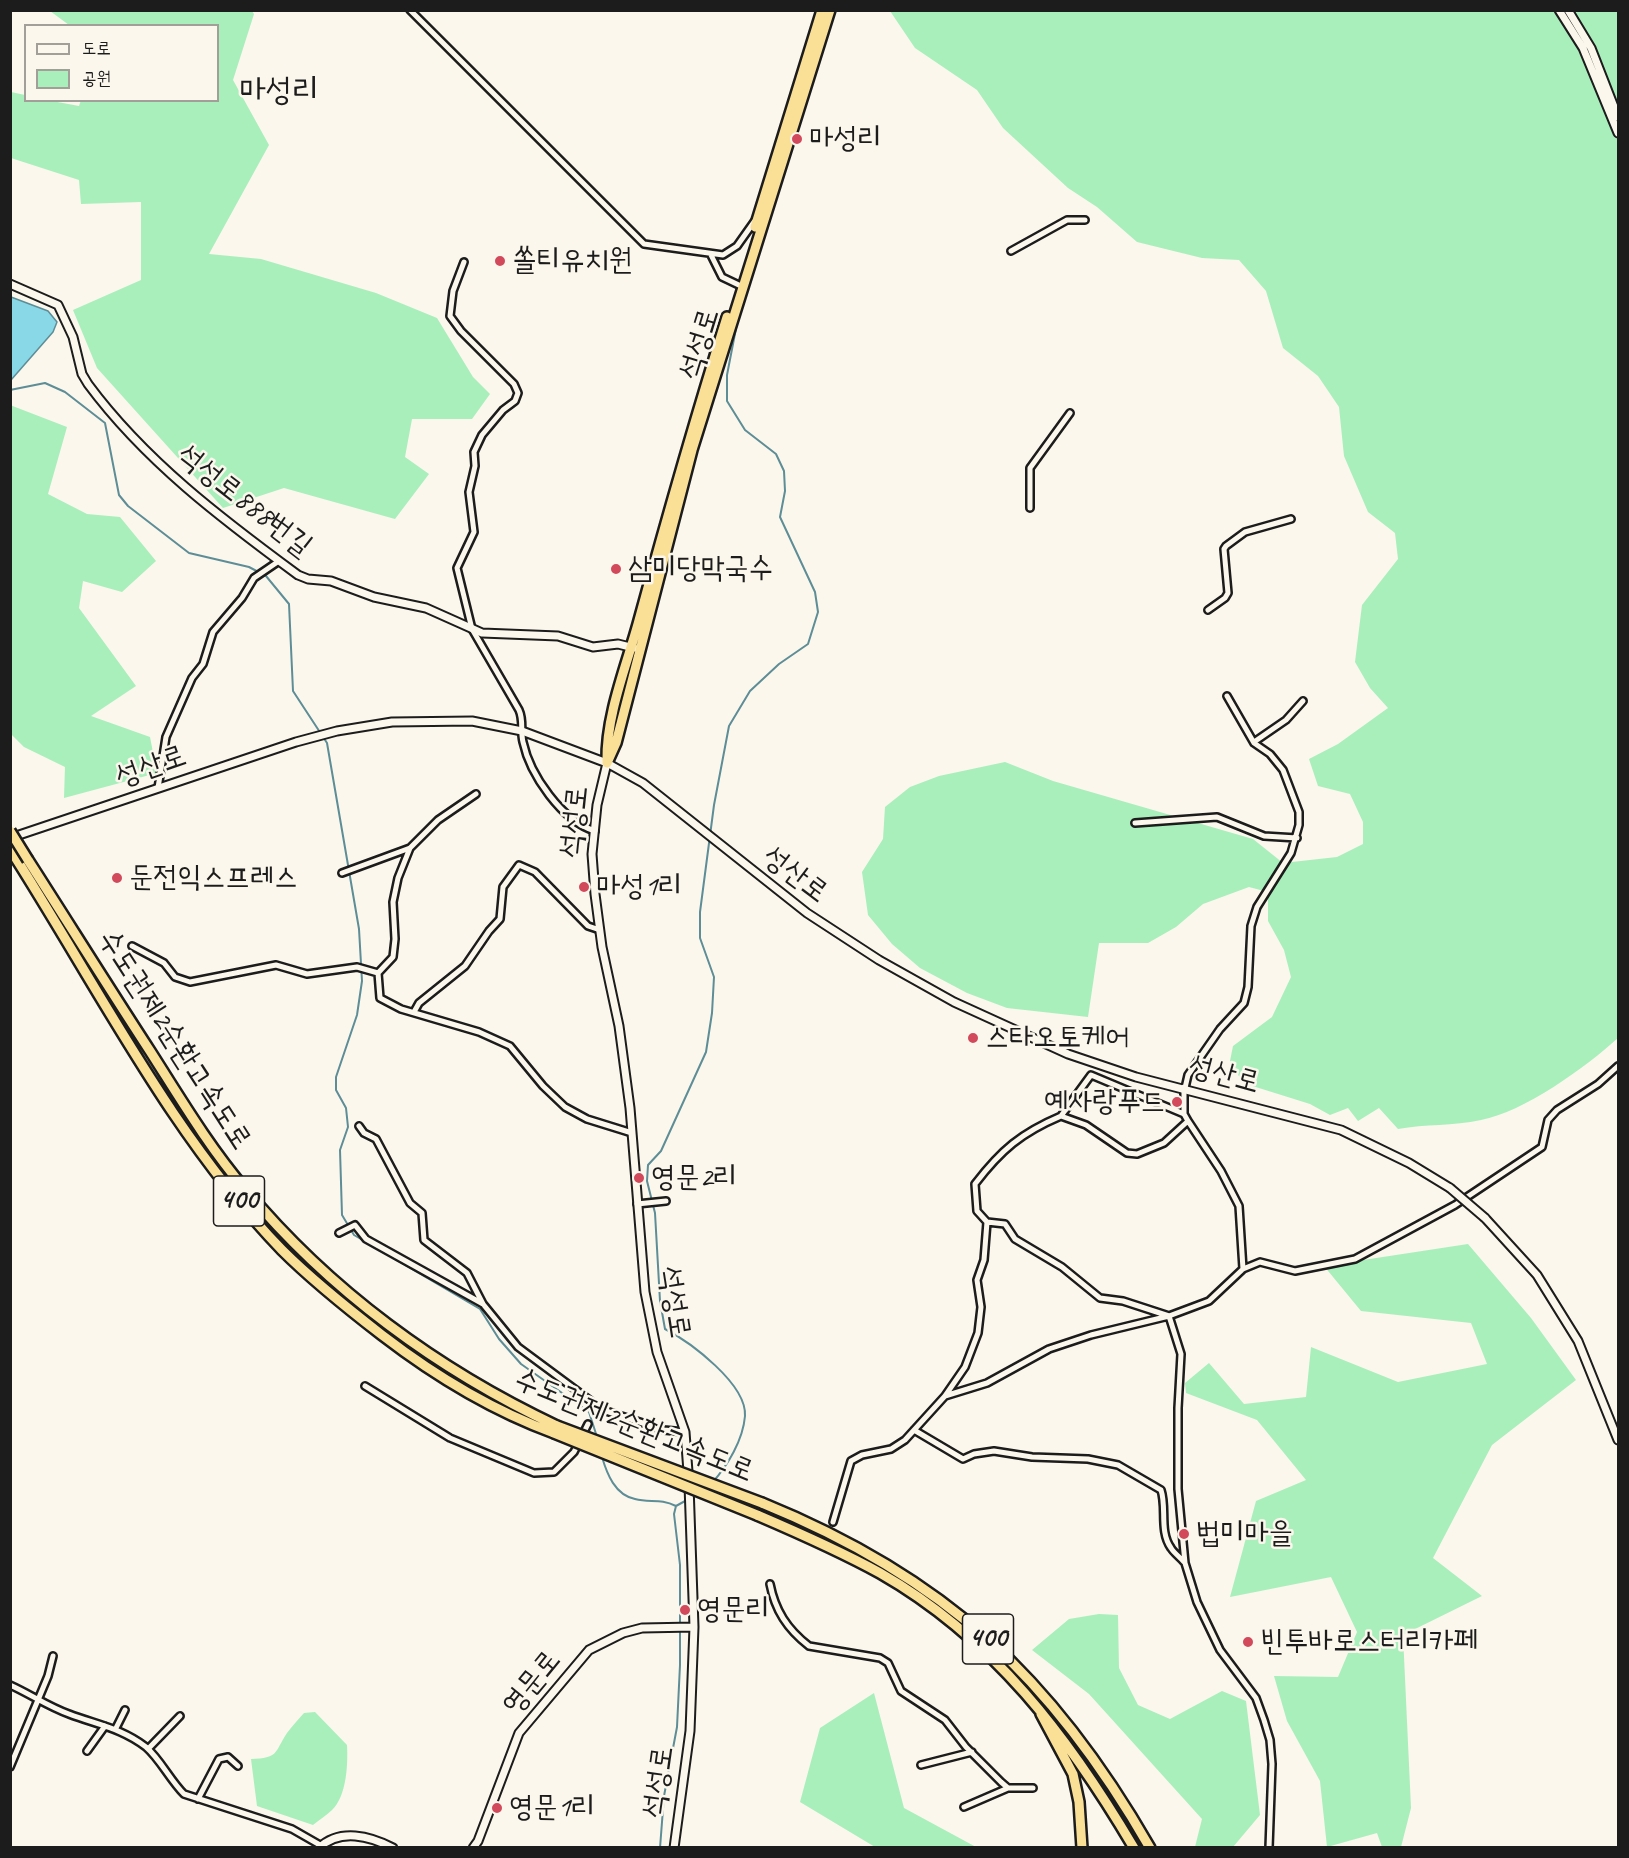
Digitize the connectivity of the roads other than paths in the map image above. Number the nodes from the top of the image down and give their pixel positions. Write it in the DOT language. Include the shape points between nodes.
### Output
graph roads {
  1 [pos="410,10"];
  2 [pos="822,10"];
  3 [pos="830,10"];
  4 [pos="1559,10"];
  5 [pos="1568,10"];
  6 [pos="814,50"];
  7 [pos="1618,117"];
  8 [pos="1618,133"];
  9 [pos="759,216"];
  10 [pos="1085,220"];
  11 [pos="1011,251"];
  12 [pos="711,255"];
  13 [pos="464,262"];
  14 [pos="10,284"];
  15 [pos="740,286"];
  16 [pos="1070,413"];
  17 [pos="1030,508"];
  18 [pos="1292,519"];
  19 [pos="279,561"];
  20 [pos="1208,610"];
  21 [pos="473,630"];
  22 [pos="635,648"];
  23 [pos="1227,696"];
  24 [pos="1303,701"];
  25 [pos="522,731"];
  26 [pos="1254,742"];
  27 [pos="607,763"];
  28 [pos="159,788"];
  29 [pos="476,794"];
  30 [pos="1135,823"];
  31 [pos="10,831"];
  32 [pos="595,831"];
  33 [pos="10,838"];
  34 [pos="1297,838"];
  35 [pos="410,848"];
  36 [pos="10,849"];
  37 [pos="26,865"];
  38 [pos="343,873"];
  39 [pos="600,930"];
  40 [pos="132,946"];
  41 [pos="378,973"];
  42 [pos="414,1012"];
  43 [pos="1618,1066"];
  44 [pos="1185,1087"];
  45 [pos="1184,1114"];
  46 [pos="1061,1116"];
  47 [pos="1188,1121"];
  48 [pos="360,1126"];
  49 [pos="632,1133"];
  50 [pos="666,1201"];
  51 [pos="637,1204"];
  52 [pos="987,1222"];
  53 [pos="342,1232"];
  54 [pos="1243,1269"];
  55 [pos="483,1304"];
  56 [pos="1169,1316"];
  57 [pos="365,1386"];
  58 [pos="945,1396"];
  59 [pos="588,1424"];
  60 [pos="555,1429"];
  61 [pos="914,1430"];
  62 [pos="686,1432"];
  63 [pos="1618,1440"];
  64 [pos="833,1522"];
  65 [pos="1185,1563"];
  66 [pos="770,1584"];
  67 [pos="690,1627"];
  68 [pos="53,1656"];
  69 [pos="10,1685"];
  70 [pos="39,1698"];
  71 [pos="1038,1706"];
  72 [pos="125,1710"];
  73 [pos="180,1716"];
  74 [pos="105,1726"];
  75 [pos="116,1728"];
  76 [pos="148,1749"];
  77 [pos="87,1751"];
  78 [pos="972,1752"];
  79 [pos="921,1765"];
  80 [pos="238,1766"];
  81 [pos="10,1767"];
  82 [pos="1008,1788"];
  83 [pos="1033,1788"];
  84 [pos="198,1799"];
  85 [pos="964,1807"];
  86 [pos="319,1846"];
  87 [pos="393,1848"];
  88 [pos="473,1848"];
  89 [pos="674,1848"];
  90 [pos="1082,1848"];
  91 [pos="1134,1848"];
  92 [pos="1150,1848"];
  93 [pos="1269,1848"];
  1 -- 12 [label="street" via="636,239 644,244"];
  2 -- 6 [label="highway, 석성로"];
  3 -- 6 [label="highway, 석성로"];
  4 -- 8 [label="street" via="1583,48"];
  5 -- 7 [label="street" via="1591,48"];
  6 -- 9 [label="highway, 석성로"];
  6 -- 15 [label="highway, 석성로"];
  9 -- 12 [label="street" via="732,250"];
  9 -- 15 [label="highway, 석성로"];
  10 -- 11 [label="street" via="1066,220"];
  12 -- 15 [label="street" via="722,277"];
  13 -- 21 [label="street" via="453,291 450,316 518,393 482,435 474,452 469,492 474,532 457,568"];
  14 -- 19 [label="street, 석성로888번길" via="58,305 73,337 82,374 98,398 160,464"];
  15 -- 22 [label="highway, 석성로"];
  16 -- 17 [label="street" via="1030,468"];
  18 -- 20 [label="street" via="1245,532 1226,546 1228,593"];
  19 -- 21 [label="street, 석성로888번길" via="308,579 331,581 374,597 426,608"];
  19 -- 28 [label="street" via="256,576 213,632 203,664 192,678 166,737"];
  21 -- 22 [label="street, 석성로888번길" via="558,636 593,646 618,644"];
  21 -- 25 [label="street" via="519,710"];
  22 -- 27 [label="highway, 석성로" via="616,743"];
  23 -- 26 [label="street"];
  24 -- 26 [label="street" via="1286,720"];
  25 -- 27 [label="street"];
  25 -- 28 [label="street, 성산로" via="472,721 392,722 307,738"];
  25 -- 32 [label="street" via="527,753 545,789 565,814"];
  26 -- 34 [label="street" via="1270,754 1292,788 1299,812"];
  27 -- 32 [label="street, 석성로"];
  27 -- 44 [label="street, 성산로" via="643,783 807,913 879,960 954,1002 1068,1054 1136,1077"];
  28 -- 33 [label="street, 성산로"];
  29 -- 35 [label="street" via="438,820"];
  30 -- 34 [label="street" via="1217,818 1264,836"];
  31 -- 37 [label="highway, 수도권제2순환고속도로 / 400, bridge"];
  32 -- 39 [label="street, 석성로" via="592,854"];
  34 -- 44 [label="street" via="1257,907 1251,926 1244,1003 1220,1029 1188,1075"];
  35 -- 38 [label="street"];
  35 -- 41 [label="street" via="393,902 393,957"];
  36 -- 37 [label="highway, 수도권제2순환고속도로 / 400"];
  37 -- 60 [label="highway, 수도권제2순환고속도로 / 400" via="199,1127 277,1225 356,1298 426,1353"];
  37 -- 60 [label="highway, 수도권제2순환고속도로 / 400" via="199,1148 281,1249 332,1296 410,1356 502,1412"];
  39 -- 42 [label="street" via="588,926 534,872 519,865 503,887 500,920 465,966"];
  39 -- 49 [label="street, 석성로" via="619,1026"];
  40 -- 41 [label="street" via="164,963 175,977 190,982 276,964 307,974 357,967"];
  41 -- 42 [label="street" via="380,998"];
  42 -- 49 [label="street" via="510,1046 565,1107"];
  43 -- 54 [label="street" via="1557,1110 1548,1120 1542,1147 1418,1226 1355,1259 1295,1271 1260,1262"];
  44 -- 45 [label="street"];
  44 -- 63 [label="street, 성산로, bridge" via="1341,1130 1450,1188 1485,1218 1537,1275 1578,1341"];
  45 -- 46 [label="street" via="1091,1075"];
  45 -- 47 [label="street"];
  46 -- 47 [label="street" via="1086,1125 1127,1152 1137,1154 1164,1143"];
  46 -- 52 [label="street" via="1018,1138 975,1184 976,1211"];
  47 -- 54 [label="street" via="1239,1206"];
  48 -- 55 [label="street" via="376,1139 410,1203 422,1214 424,1240 467,1273"];
  49 -- 51 [label="street, 석성로"];
  50 -- 51 [label="street"];
  51 -- 62 [label="street, 석성로" via="645,1292 657,1352"];
  52 -- 56 [label="street" via="1005,1224 1015,1239 1062,1267 1100,1298"];
  52 -- 58 [label="street" via="984,1260 977,1280 981,1307 978,1333 965,1367"];
  53 -- 55 [label="street" via="355,1225 366,1239"];
  54 -- 56 [label="street" via="1209,1301"];
  55 -- 62 [label="street" via="518,1347 603,1410 664,1430"];
  56 -- 58 [label="street" via="1049,1349 987,1383"];
  56 -- 65 [label="street" via="1181,1354 1178,1489"];
  57 -- 59 [label="street" via="450,1438 534,1473 554,1472 574,1452"];
  58 -- 61 [label="street"];
  60 -- 71 [label="highway, 수도권제2순환고속도로 / 400, bridge" via="829,1546 905,1590 962,1632"];
  60 -- 92 [label="highway, 수도권제2순환고속도로 / 400, bridge" via="816,1526 927,1589 988,1638 1037,1687 1082,1741"];
  61 -- 64 [label="street" via="891,1449 851,1461"];
  61 -- 65 [label="street" via="963,1459 994,1451 1118,1465 1161,1490 1165,1537"];
  62 -- 67 [label="street, 석성로"];
  65 -- 93 [label="street" via="1197,1602 1220,1650 1256,1698 1264,1719 1272,1764"];
  66 -- 78 [label="street" via="775,1607 809,1646 880,1658 888,1663 901,1691 945,1720"];
  67 -- 88 [label="street, 영문로" via="642,1628 589,1650 519,1733"];
  67 -- 89 [label="street, 석성로" via="690,1731"];
  68 -- 70 [label="street"];
  69 -- 70 [label="street"];
  70 -- 74 [label="street" via="66,1713"];
  70 -- 81 [label="street"];
  71 -- 90 [label="highway" via="1073,1774"];
  71 -- 91 [label="highway, 수도권제2순환고속도로 / 400" via="1092,1778"];
  72 -- 75 [label="street"];
  73 -- 76 [label="street"];
  74 -- 75 [label="street"];
  74 -- 77 [label="street"];
  75 -- 76 [label="street"];
  76 -- 84 [label="street" via="184,1794"];
  78 -- 79 [label="street"];
  78 -- 82 [label="street"];
  80 -- 84 [label="street" via="228,1757 219,1759"];
  82 -- 83 [label="street"];
  82 -- 85 [label="street"];
  84 -- 86 [label="street" via="292,1829"];
  86 -- 87 [label="street" via="347,1835 375,1839"];
}
